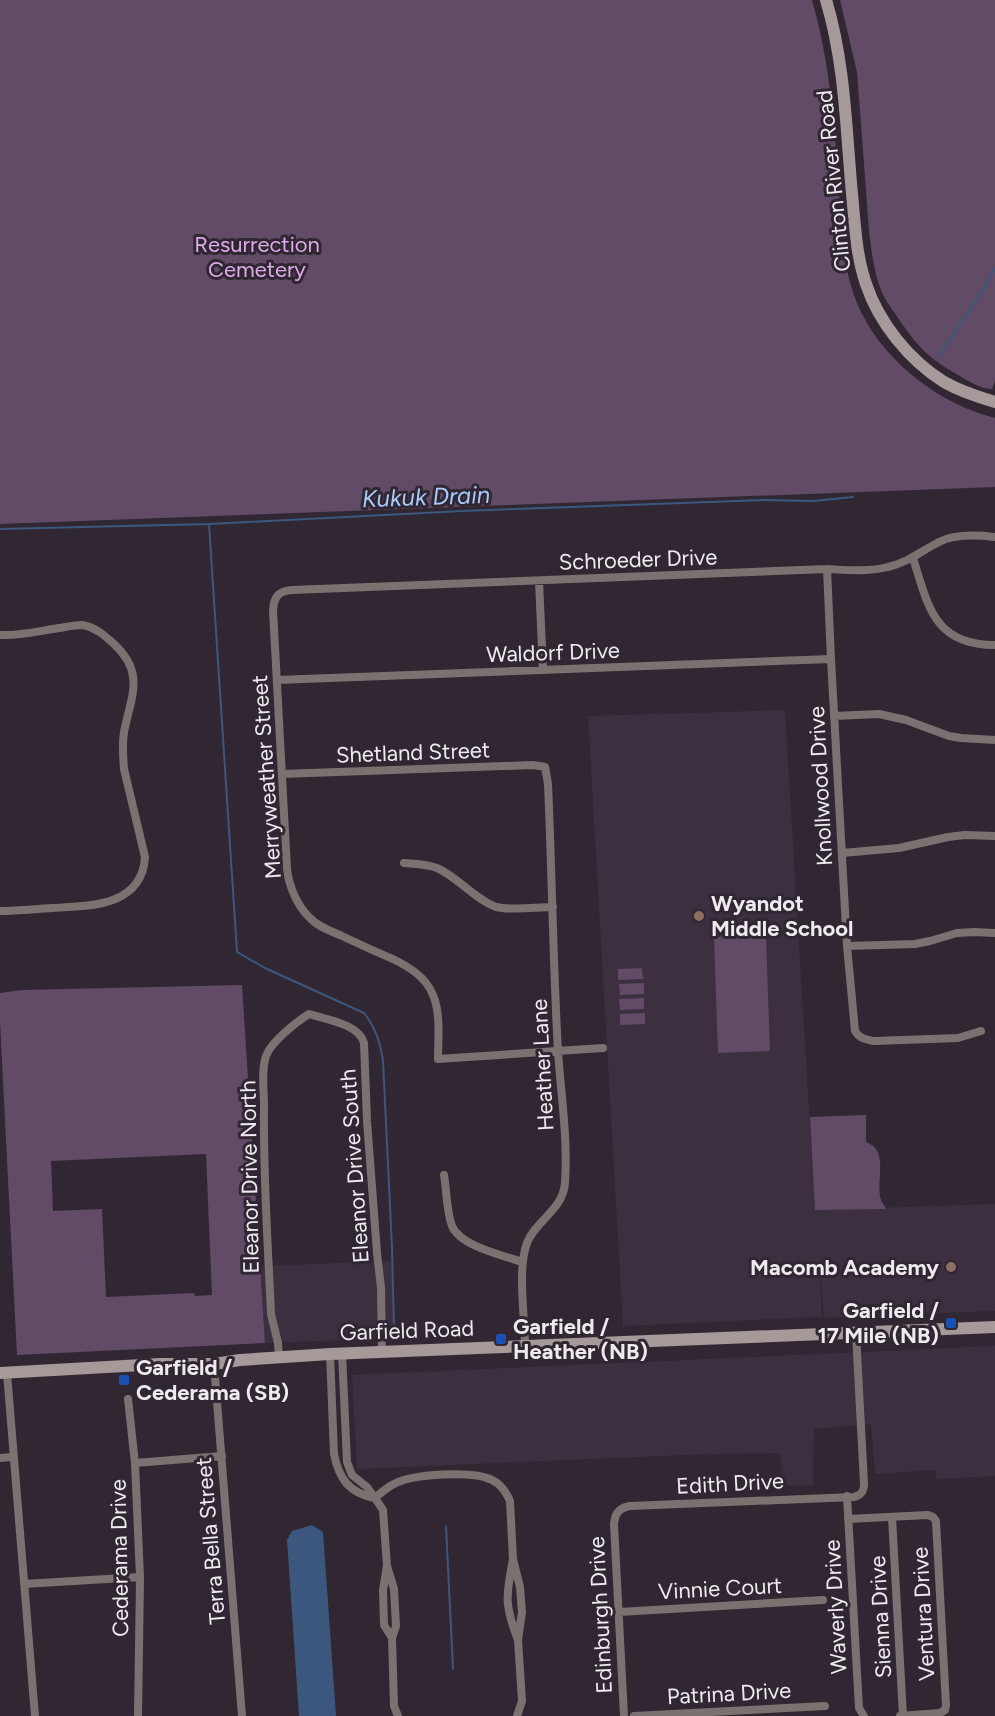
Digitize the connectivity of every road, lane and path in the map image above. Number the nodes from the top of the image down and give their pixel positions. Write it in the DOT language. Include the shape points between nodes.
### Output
graph roads {
  1 [pos="826,0"];
  2 [pos="995,402"];
  3 [pos="995,537"];
  4 [pos="913,558"];
  5 [pos="827,569"];
  6 [pos="539,581"];
  7 [pos="277,595"];
  8 [pos="0,634"];
  9 [pos="995,645"];
  10 [pos="831,659"];
  11 [pos="543,670"];
  12 [pos="277,680"];
  13 [pos="834,716"];
  14 [pos="995,740"];
  15 [pos="545,767"];
  16 [pos="282,774"];
  17 [pos="995,836"];
  18 [pos="842,852"];
  19 [pos="404,863"];
  20 [pos="553,907"];
  21 [pos="0,911"];
  22 [pos="995,933"];
  23 [pos="847,946"];
  24 [pos="309,1014"];
  25 [pos="981,1031"];
  26 [pos="603,1048"];
  27 [pos="558,1051"];
  28 [pos="444,1175"];
  29 [pos="522,1262"];
  30 [pos="995,1327"];
  31 [pos="856,1333"];
  32 [pos="525,1347"];
  33 [pos="382,1352"];
  34 [pos="336,1354"];
  35 [pos="279,1357"];
  36 [pos="214,1364"];
  37 [pos="3,1373"];
  38 [pos="128,1399"];
  39 [pos="345,1425"];
  40 [pos="334,1426"];
  41 [pos="222,1456"];
  42 [pos="14,1457"];
  43 [pos="0,1458"];
  44 [pos="135,1463"];
  45 [pos="847,1496"];
  46 [pos="375,1498"];
  47 [pos="617,1512"];
  48 [pos="892,1517"];
  49 [pos="848,1519"];
  50 [pos="513,1559"];
  51 [pos="140,1577"];
  52 [pos="24,1584"];
  53 [pos="823,1600"];
  54 [pos="619,1612"];
  55 [pos="518,1640"];
  56 [pos="825,1706"];
  57 [pos="863,1715"];
  58 [pos="35,1716"];
  59 [pos="138,1716"];
  60 [pos="242,1716"];
  61 [pos="398,1716"];
  62 [pos="517,1716"];
  63 [pos="624,1716"];
  64 [pos="634,1716"];
  65 [pos="902,1716"];
  1 -- 2 [label="main road, Clinton River Road" via="839,50 856,235 870,294 885,323 922,365 958,389"];
  3 -- 4 [label="street, Schroeder Drive" via="950,538"];
  4 -- 5 [label="street, Schroeder Drive" via="887,567"];
  4 -- 9 [label="street" via="926,601 941,626 971,644"];
  5 -- 6 [label="street, Schroeder Drive"];
  5 -- 10 [label="street, Knollwood Drive"];
  6 -- 7 [label="street, Schroeder Drive" via="292,590"];
  6 -- 11 [label="street"];
  7 -- 12 [label="street, Merryweather Street" via="273,610"];
  8 -- 21 [label="street" via="83,626 100,631 125,657 134,687 124,732 124,769 145,857 134,886 110,902"];
  10 -- 11 [label="street, Waldorf Drive"];
  10 -- 13 [label="street, Knollwood Drive"];
  11 -- 12 [label="street, Waldorf Drive"];
  12 -- 16 [label="street, Merryweather Street"];
  13 -- 14 [label="street" via="879,714 949,736"];
  13 -- 18 [label="street, Knollwood Drive"];
  15 -- 16 [label="street, Shetland Street"];
  15 -- 20 [label="street, Heather Lane"];
  16 -- 27 [label="street, Merryweather Street" via="289,881 301,908 325,928 414,970 428,983 436,1002 438,1059"];
  17 -- 18 [label="street" via="965,835 899,848"];
  18 -- 23 [label="street, Knollwood Drive"];
  19 -- 20 [label="street" via="436,868 498,907"];
  20 -- 27 [label="street, Heather Lane"];
  22 -- 23 [label="street" via="957,933 915,944"];
  23 -- 25 [label="street, Knollwood Drive" via="854,1025 862,1039 958,1038"];
  24 -- 33 [label="street, Eleanor Drive South" via="347,1025 363,1037"];
  24 -- 35 [label="street, Eleanor Drive North" via="269,1049 265,1067 263,1127 271,1314"];
  26 -- 27 [label="street"];
  27 -- 29 [label="street, Heather Lane" via="565,1187 558,1204 528,1241"];
  28 -- 29 [label="street" via="453,1228 468,1243"];
  29 -- 32 [label="street, Heather Lane"];
  30 -- 31 [label="main road, Garfield Road"];
  31 -- 32 [label="main road, Garfield Road"];
  31 -- 45 [label="street" via="864,1490 858,1496"];
  32 -- 33 [label="main road, Garfield Road"];
  33 -- 34 [label="main road, Garfield Road"];
  34 -- 35 [label="main road, Garfield Road"];
  34 -- 39 [label="street"];
  34 -- 40 [label="street"];
  35 -- 36 [label="main road, Garfield Road"];
  36 -- 37 [label="main road, Garfield Road"];
  36 -- 41 [label="street, Terra Bella Street"];
  37 -- 42 [label="street"];
  38 -- 44 [label="street, Cederama Drive"];
  39 -- 40 [label="street"];
  39 -- 46 [label="street" via="347,1462 352,1475"];
  40 -- 46 [label="street" via="338,1470 346,1484 361,1496"];
  41 -- 44 [label="street"];
  41 -- 60 [label="street, Terra Bella Street"];
  42 -- 43 [label="street"];
  42 -- 52 [label="street"];
  44 -- 51 [label="street, Cederama Drive"];
  45 -- 47 [label="street, Edith Drive" via="630,1506"];
  45 -- 49 [label="street, Waverly Drive"];
  46 -- 50 [label="street" via="407,1479 482,1476 499,1484 510,1501"];
  46 -- 61 [label="street" via="383,1510 387,1566 384,1625 392,1638 394,1706"];
  47 -- 54 [label="street, Edinburgh Drive" via="614,1524"];
  48 -- 49 [label="street"];
  48 -- 65 [label="street, Sienna Drive"];
  48 -- 65 [label="street, Ventura Drive" via="928,1515 937,1526 946,1703 945,1710 937,1714"];
  49 -- 57 [label="street, Waverly Drive" via="859,1708"];
  50 -- 55 [label="street" via="522,1612"];
  50 -- 55 [label="street" via="507,1606"];
  51 -- 52 [label="street"];
  51 -- 59 [label="street, Cederama Drive"];
  52 -- 58 [label="street"];
  53 -- 54 [label="street, Vinnie Court"];
  54 -- 63 [label="street, Edinburgh Drive"];
  55 -- 62 [label="street" via="522,1701"];
  56 -- 64 [label="street, Patrina Drive"];
}
